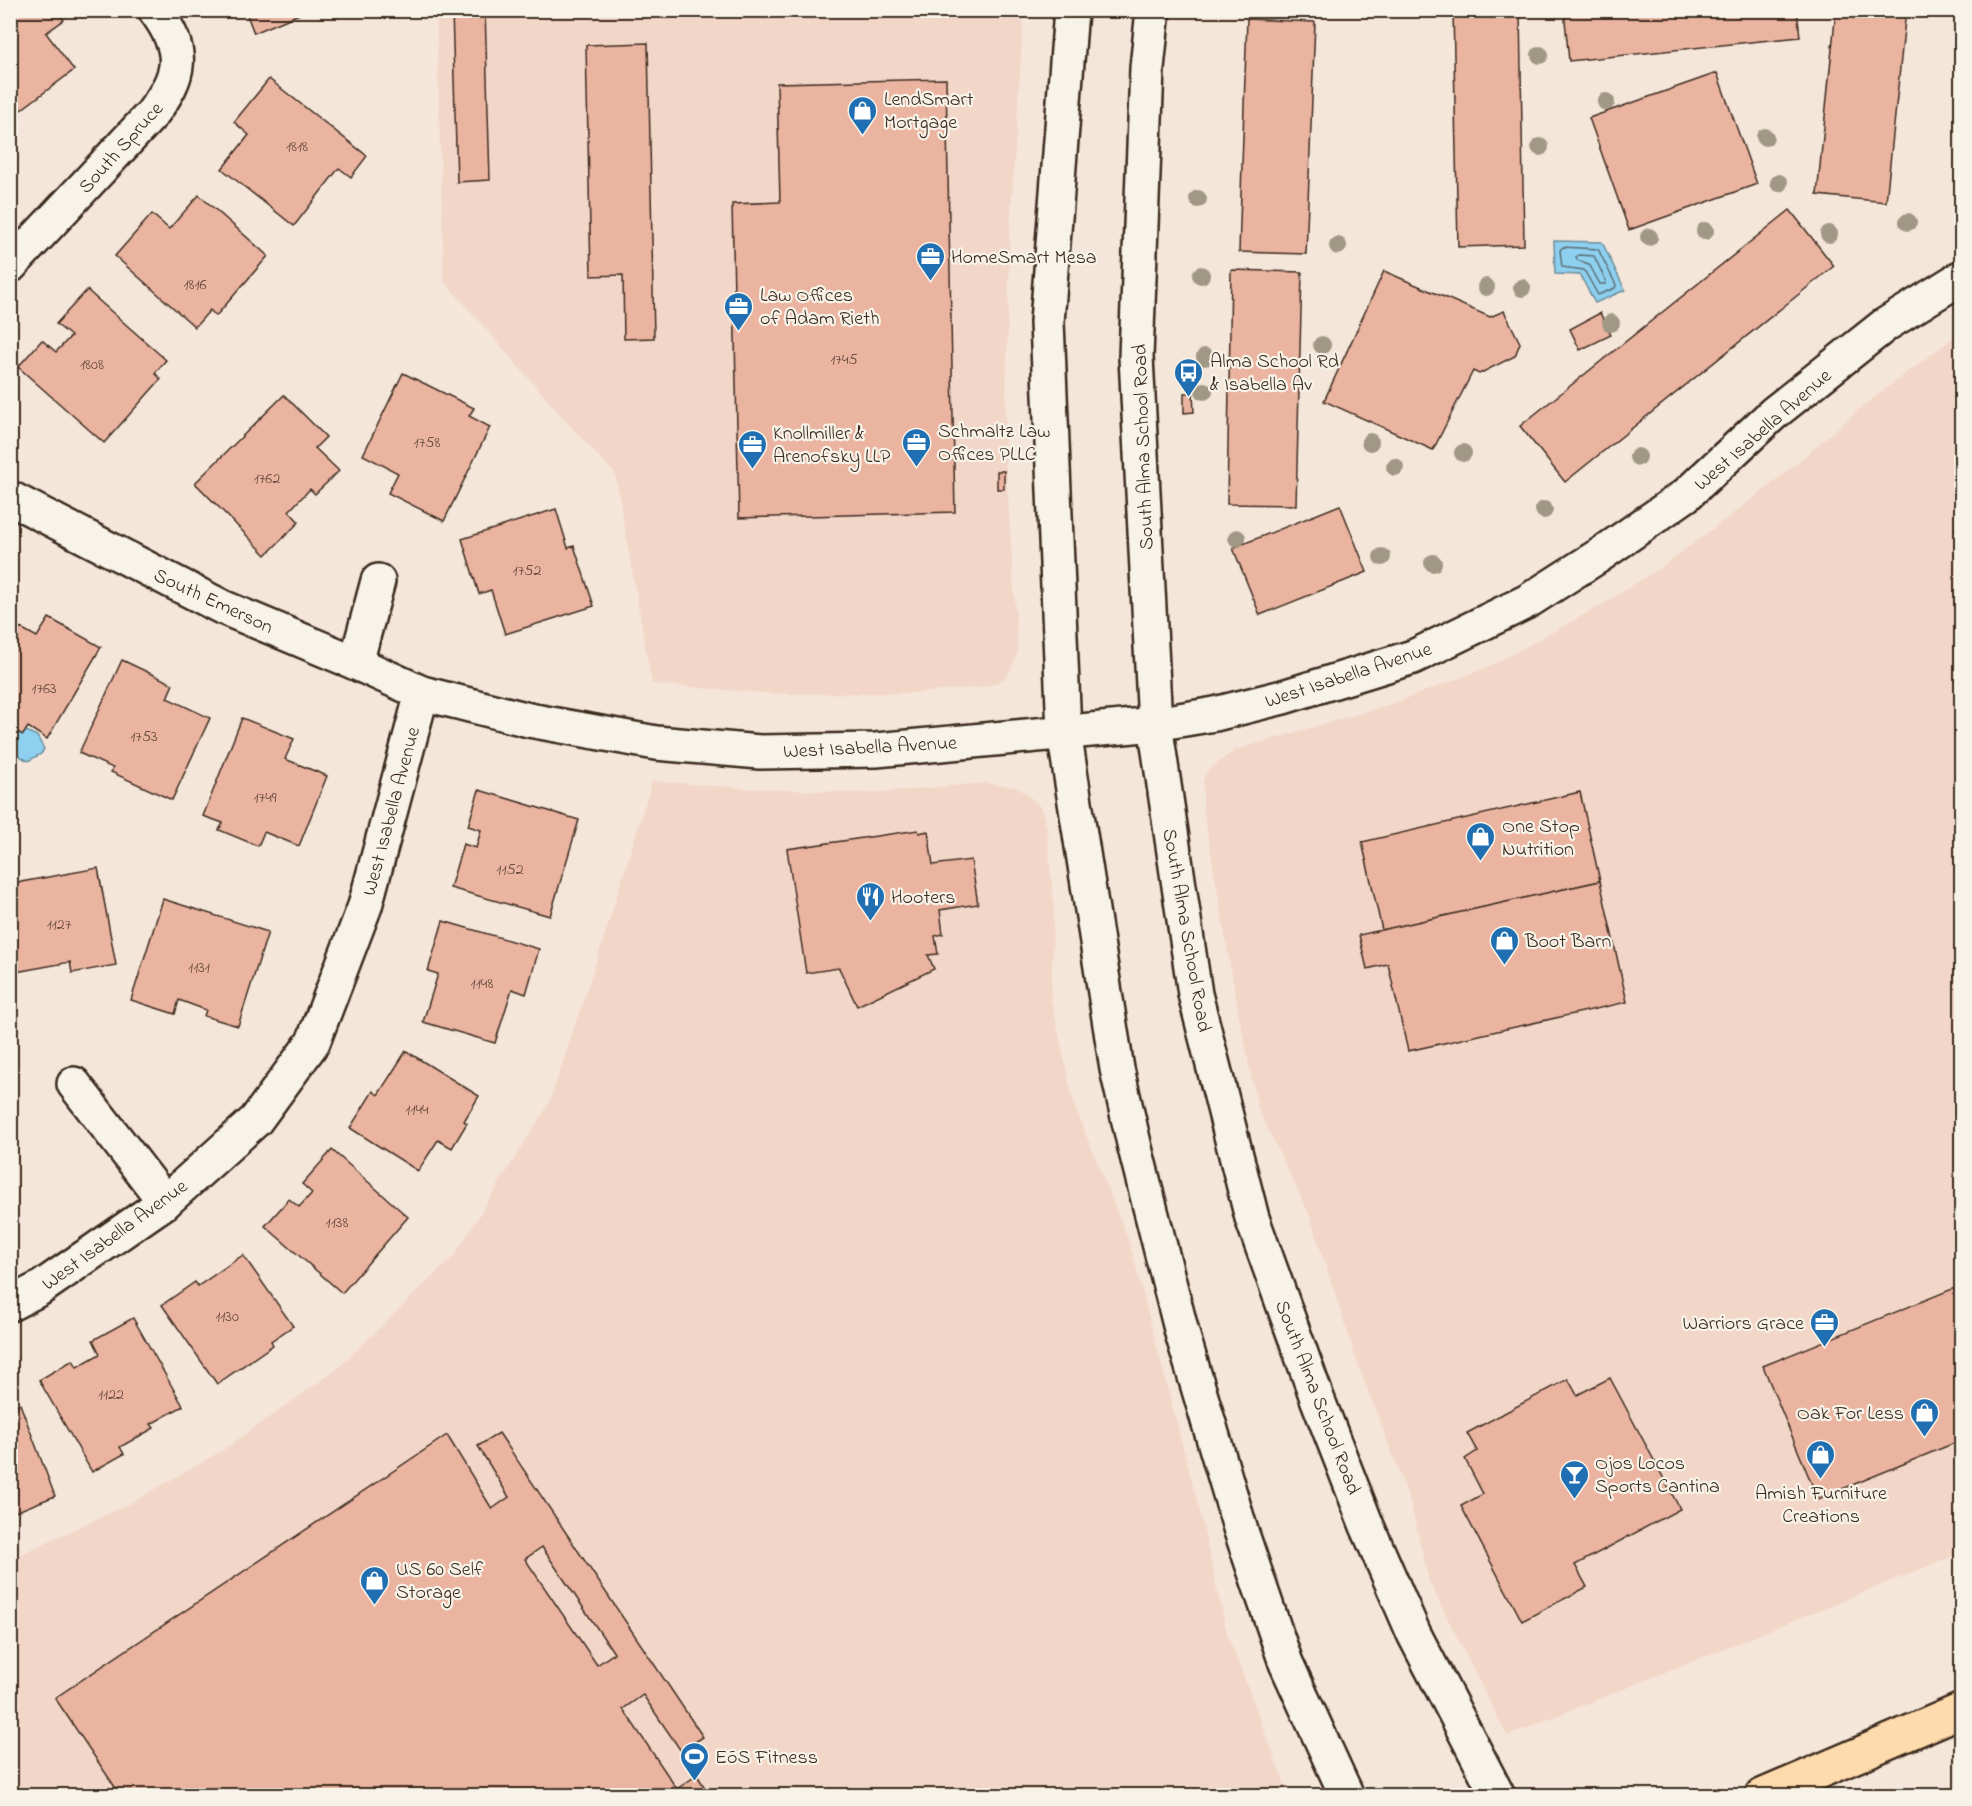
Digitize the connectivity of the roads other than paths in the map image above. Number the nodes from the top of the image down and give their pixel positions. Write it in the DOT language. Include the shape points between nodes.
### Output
graph roads {
  1 [pos="155,10"];
  2 [pos="1071,10"];
  3 [pos="1153,10"];
  4 [pos="10,266"];
  5 [pos="1962,277"];
  6 [pos="10,498"];
  7 [pos="378,580"];
  8 [pos="356,663"];
  9 [pos="422,693"];
  10 [pos="1155,724"];
  11 [pos="1064,732"];
  12 [pos="74,1084"];
  13 [pos="165,1202"];
  14 [pos="10,1304"];
  15 [pos="1962,1710"];
  16 [pos="1347,1796"];
  17 [pos="1498,1796"];
  18 [pos="1762,1796"];
  1 -- 4 [label="main road, South Spruce" via="167,27 178,57 166,96"];
  2 -- 11 [label="main road" via="1047,322"];
  3 -- 10 [label="main road, South Alma School Road" via="1147,68 1136,357"];
  5 -- 10 [label="main road, West Isabella Avenue" via="1886,325 1774,413 1686,495 1528,601 1413,657 1283,697"];
  6 -- 8 [label="main road, South Emerson" via="222,607"];
  7 -- 8 [label="main road"];
  8 -- 9 [label="main road, South Emerson"];
  9 -- 11 [label="main road, West Isabella Avenue" via="529,720 656,743 760,752 876,750"];
  9 -- 13 [label="main road, West Isabella Avenue" via="365,906 313,1042 256,1120"];
  10 -- 11 [label="main road, West Isabella Avenue"];
  10 -- 17 [label="main road, South Alma School Road" via="1195,994 1252,1218 1367,1526 1414,1634"];
  11 -- 16 [label="main road" via="1117,1070 1182,1333 1241,1531 1286,1663"];
  12 -- 13 [label="main road"];
  13 -- 14 [label="main road, West Isabella Avenue" via="39,1289"];
  15 -- 18 [label="highway"];
}
